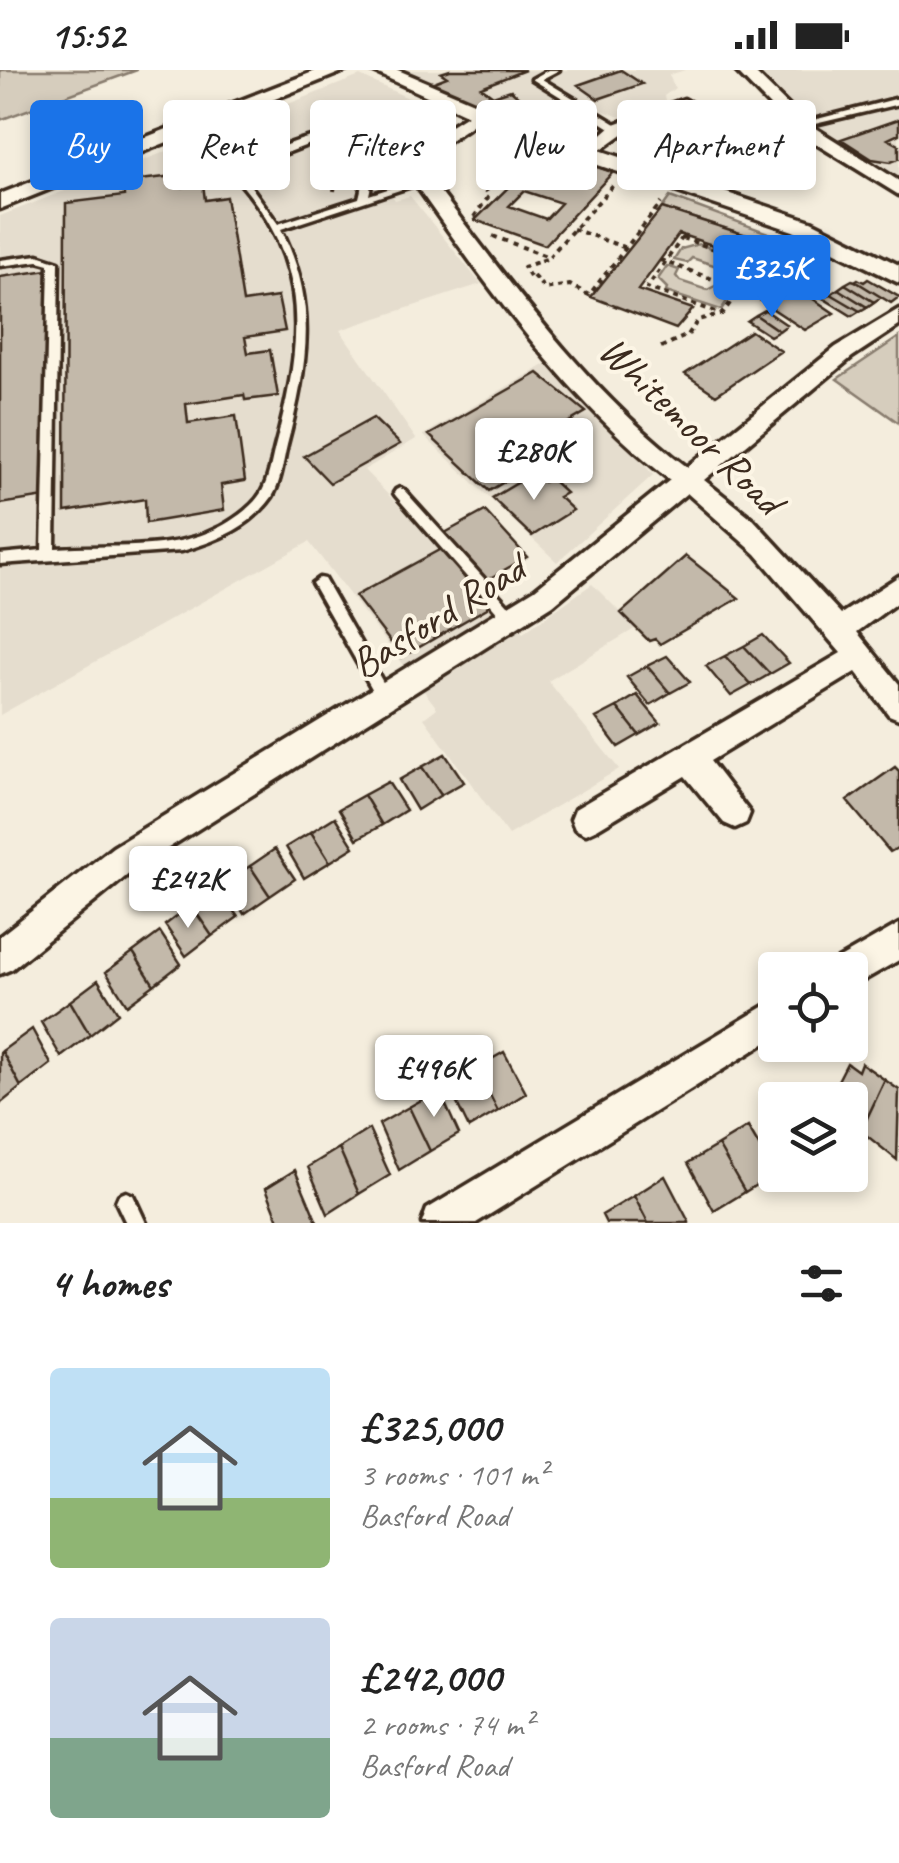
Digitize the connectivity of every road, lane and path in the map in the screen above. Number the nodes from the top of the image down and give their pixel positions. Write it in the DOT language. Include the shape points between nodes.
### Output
graph roads {
  1 [pos="336,70"];
  2 [pos="380,70"];
  3 [pos="555,70"];
  4 [pos="743,70"];
  5 [pos="259,100"];
  6 [pos="773,100"];
  7 [pos="899,102"];
  8 [pos="476,112"];
  9 [pos="816,121"];
  10 [pos="617,128"];
  11 [pos="617,130"];
  12 [pos="816,136"];
  13 [pos="163,138"];
  14 [pos="597,147"];
  15 [pos="597,157"];
  16 [pos="617,185"];
  17 [pos="899,189"];
  18 [pos="249,190"];
  19 [pos="334,190"];
  20 [pos="366,190"];
  21 [pos="392,190"];
  22 [pos="429,190"];
  23 [pos="486,190"];
  24 [pos="647,194"];
  25 [pos="363,199"];
  26 [pos="0,202"];
  27 [pos="331,209"];
  28 [pos="469,221"];
  29 [pos="277,227"];
  30 [pos="572,229"];
  31 [pos="493,236"];
  32 [pos="627,248"];
  33 [pos="549,258"];
  34 [pos="662,261"];
  35 [pos="0,264"];
  36 [pos="533,276"];
  37 [pos="899,276"];
  38 [pos="504,284"];
  39 [pos="740,289"];
  40 [pos="722,314"];
  41 [pos="899,316"];
  42 [pos="661,347"];
  43 [pos="690,480"];
  44 [pos="400,493"];
  45 [pos="48,555"];
  46 [pos="0,559"];
  47 [pos="319,583"];
  48 [pos="899,587"];
  49 [pos="512,619"];
  50 [pos="839,630"];
  51 [pos="860,655"];
  52 [pos="384,697"];
  53 [pos="899,706"];
  54 [pos="690,758"];
  55 [pos="735,813"];
  56 [pos="586,819"];
  57 [pos="899,941"];
  58 [pos="0,957"];
  59 [pos="868,960"];
  60 [pos="758,1027"];
  61 [pos="126,1202"];
  62 [pos="136,1223"];
  63 [pos="440,1223"];
  1 -- 5 [label="street"];
  2 -- 8 [label="street"];
  3 -- 10 [label="lane" via="536,78"];
  4 -- 6 [label="street"];
  7 -- 9 [label="lane"];
  11 -- 14 [label="street"];
  12 -- 17 [label="street"];
  13 -- 26 [label="street"];
  15 -- 37 [label="street" via="802,226"];
  16 -- 30 [label="path"];
  18 -- 29 [label="lane"];
  19 -- 27 [label="path"];
  20 -- 25 [label="lane"];
  21 -- 25 [label="lane"];
  22 -- 38 [label="street, Whitemoor Road"];
  23 -- 28 [label="path" via="490,196"];
  24 -- 32 [label="path" via="664,199"];
  25 -- 27 [label="lane"];
  27 -- 29 [label="lane"];
  29 -- 45 [label="lane" via="302,296 304,340 269,492 232,527 182,548"];
  30 -- 32 [label="path"];
  30 -- 33 [label="path"];
  31 -- 33 [label="path"];
  32 -- 36 [label="path" via="590,294 570,286 545,289"];
  33 -- 36 [label="path" via="524,267"];
  34 -- 39 [label="path"];
  34 -- 39 [label="path" via="682,238 759,264"];
  34 -- 40 [label="path" via="647,288"];
  35 -- 45 [label="lane" via="54,262"];
  36 -- 38 [label="path"];
  38 -- 43 [label="street, Whitemoor Road" via="645,447"];
  39 -- 40 [label="path"];
  40 -- 42 [label="path" via="698,320 688,335"];
  41 -- 43 [label="street, Basford Road" via="844,352"];
  43 -- 49 [label="street, Basford Road"];
  43 -- 50 [label="street, Whitemoor Road" via="745,527"];
  44 -- 49 [label="lane"];
  45 -- 46 [label="lane"];
  47 -- 52 [label="lane"];
  48 -- 50 [label="street"];
  49 -- 52 [label="street, Basford Road"];
  50 -- 51 [label="street, Whitemoor Road"];
  51 -- 53 [label="street, Whitemoor Road"];
  51 -- 54 [label="street"];
  52 -- 58 [label="street, Basford Road" via="124,858"];
  54 -- 55 [label="street"];
  54 -- 56 [label="street"];
  57 -- 59 [label="street"];
  60 -- 63 [label="street"];
  61 -- 62 [label="lane"];
}
